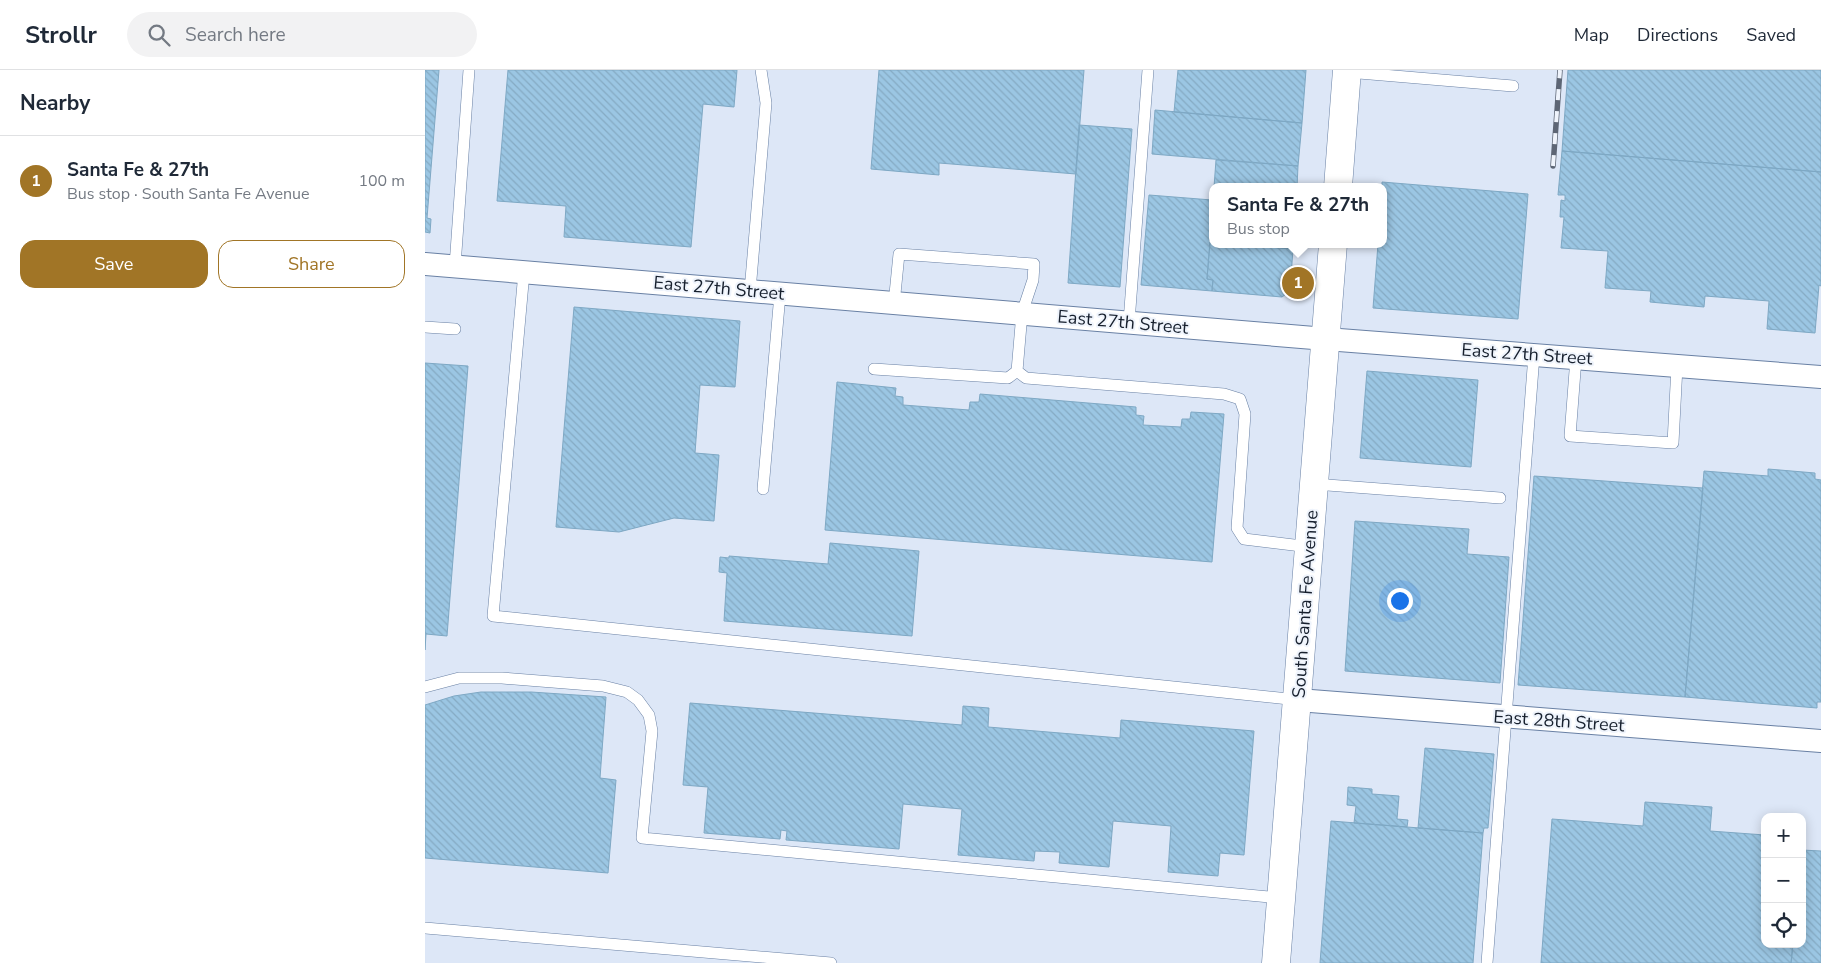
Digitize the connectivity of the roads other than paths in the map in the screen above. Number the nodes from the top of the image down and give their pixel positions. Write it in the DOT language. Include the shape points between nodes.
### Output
graph roads {
  1 [pos="469,70"];
  2 [pos="761,70"];
  3 [pos="1148,70"];
  4 [pos="1347,71"];
  5 [pos="1513,86"];
  6 [pos="1338,183"];
  7 [pos="1333,248"];
  8 [pos="425,264"];
  9 [pos="455,266"];
  10 [pos="524,272"];
  11 [pos="750,291"];
  12 [pos="780,294"];
  13 [pos="894,304"];
  14 [pos="1022,313"];
  15 [pos="1129,322"];
  16 [pos="425,327"];
  17 [pos="455,329"];
  18 [pos="1326,339"];
  19 [pos="1534,355"];
  20 [pos="1576,358"];
  21 [pos="1677,366"];
  22 [pos="873,369"];
  23 [pos="1017,371"];
  24 [pos="1821,377"];
  25 [pos="1315,484"];
  26 [pos="763,489"];
  27 [pos="1500,498"];
  28 [pos="1310,547"];
  29 [pos="425,687"];
  30 [pos="1298,700"];
  31 [pos="1507,718"];
  32 [pos="1821,741"];
  33 [pos="1281,898"];
  34 [pos="425,928"];
  35 [pos="831,963"];
  36 [pos="1276,963"];
  37 [pos="1487,963"];
  1 -- 9 [label="lane"];
  2 -- 11 [label="lane" via="766,103"];
  3 -- 15 [label="lane"];
  4 -- 5 [label="lane"];
  4 -- 6 [label="main road"];
  7 -- 18 [label="main road, South Santa Fe Avenue"];
  8 -- 9 [label="street, East 27th Street"];
  9 -- 10 [label="street, East 27th Street"];
  10 -- 11 [label="street, East 27th Street"];
  10 -- 30 [label="lane" via="493,616"];
  11 -- 12 [label="street, East 27th Street"];
  12 -- 13 [label="street, East 27th Street"];
  12 -- 26 [label="lane"];
  13 -- 14 [label="street, East 27th Street"];
  13 -- 14 [label="lane" via="899,254 1034,264 1033,280"];
  14 -- 15 [label="street, East 27th Street"];
  14 -- 23 [label="lane"];
  15 -- 18 [label="street, East 27th Street"];
  16 -- 17 [label="lane"];
  18 -- 19 [label="street, East 27th Street"];
  18 -- 25 [label="main road, South Santa Fe Avenue"];
  19 -- 20 [label="street, East 27th Street"];
  19 -- 31 [label="lane"];
  20 -- 21 [label="street, East 27th Street"];
  20 -- 21 [label="lane" via="1571,436 1673,443"];
  21 -- 24 [label="street, East 27th Street"];
  22 -- 23 [label="lane" via="1008,378"];
  23 -- 28 [label="lane" via="1026,378 1224,394 1240,399 1245,414 1237,528 1244,539"];
  25 -- 27 [label="lane"];
  25 -- 28 [label="main road, South Santa Fe Avenue"];
  28 -- 30 [label="main road, South Santa Fe Avenue"];
  29 -- 33 [label="lane" via="459,678 502,678 603,686 627,692 649,715 652,732 643,838"];
  30 -- 31 [label="street, East 28th Street"];
  30 -- 33 [label="main road, South Santa Fe Avenue"];
  31 -- 32 [label="street, East 28th Street"];
  31 -- 37 [label="lane"];
  33 -- 36 [label="main road, South Santa Fe Avenue"];
  34 -- 35 [label="lane"];
}
